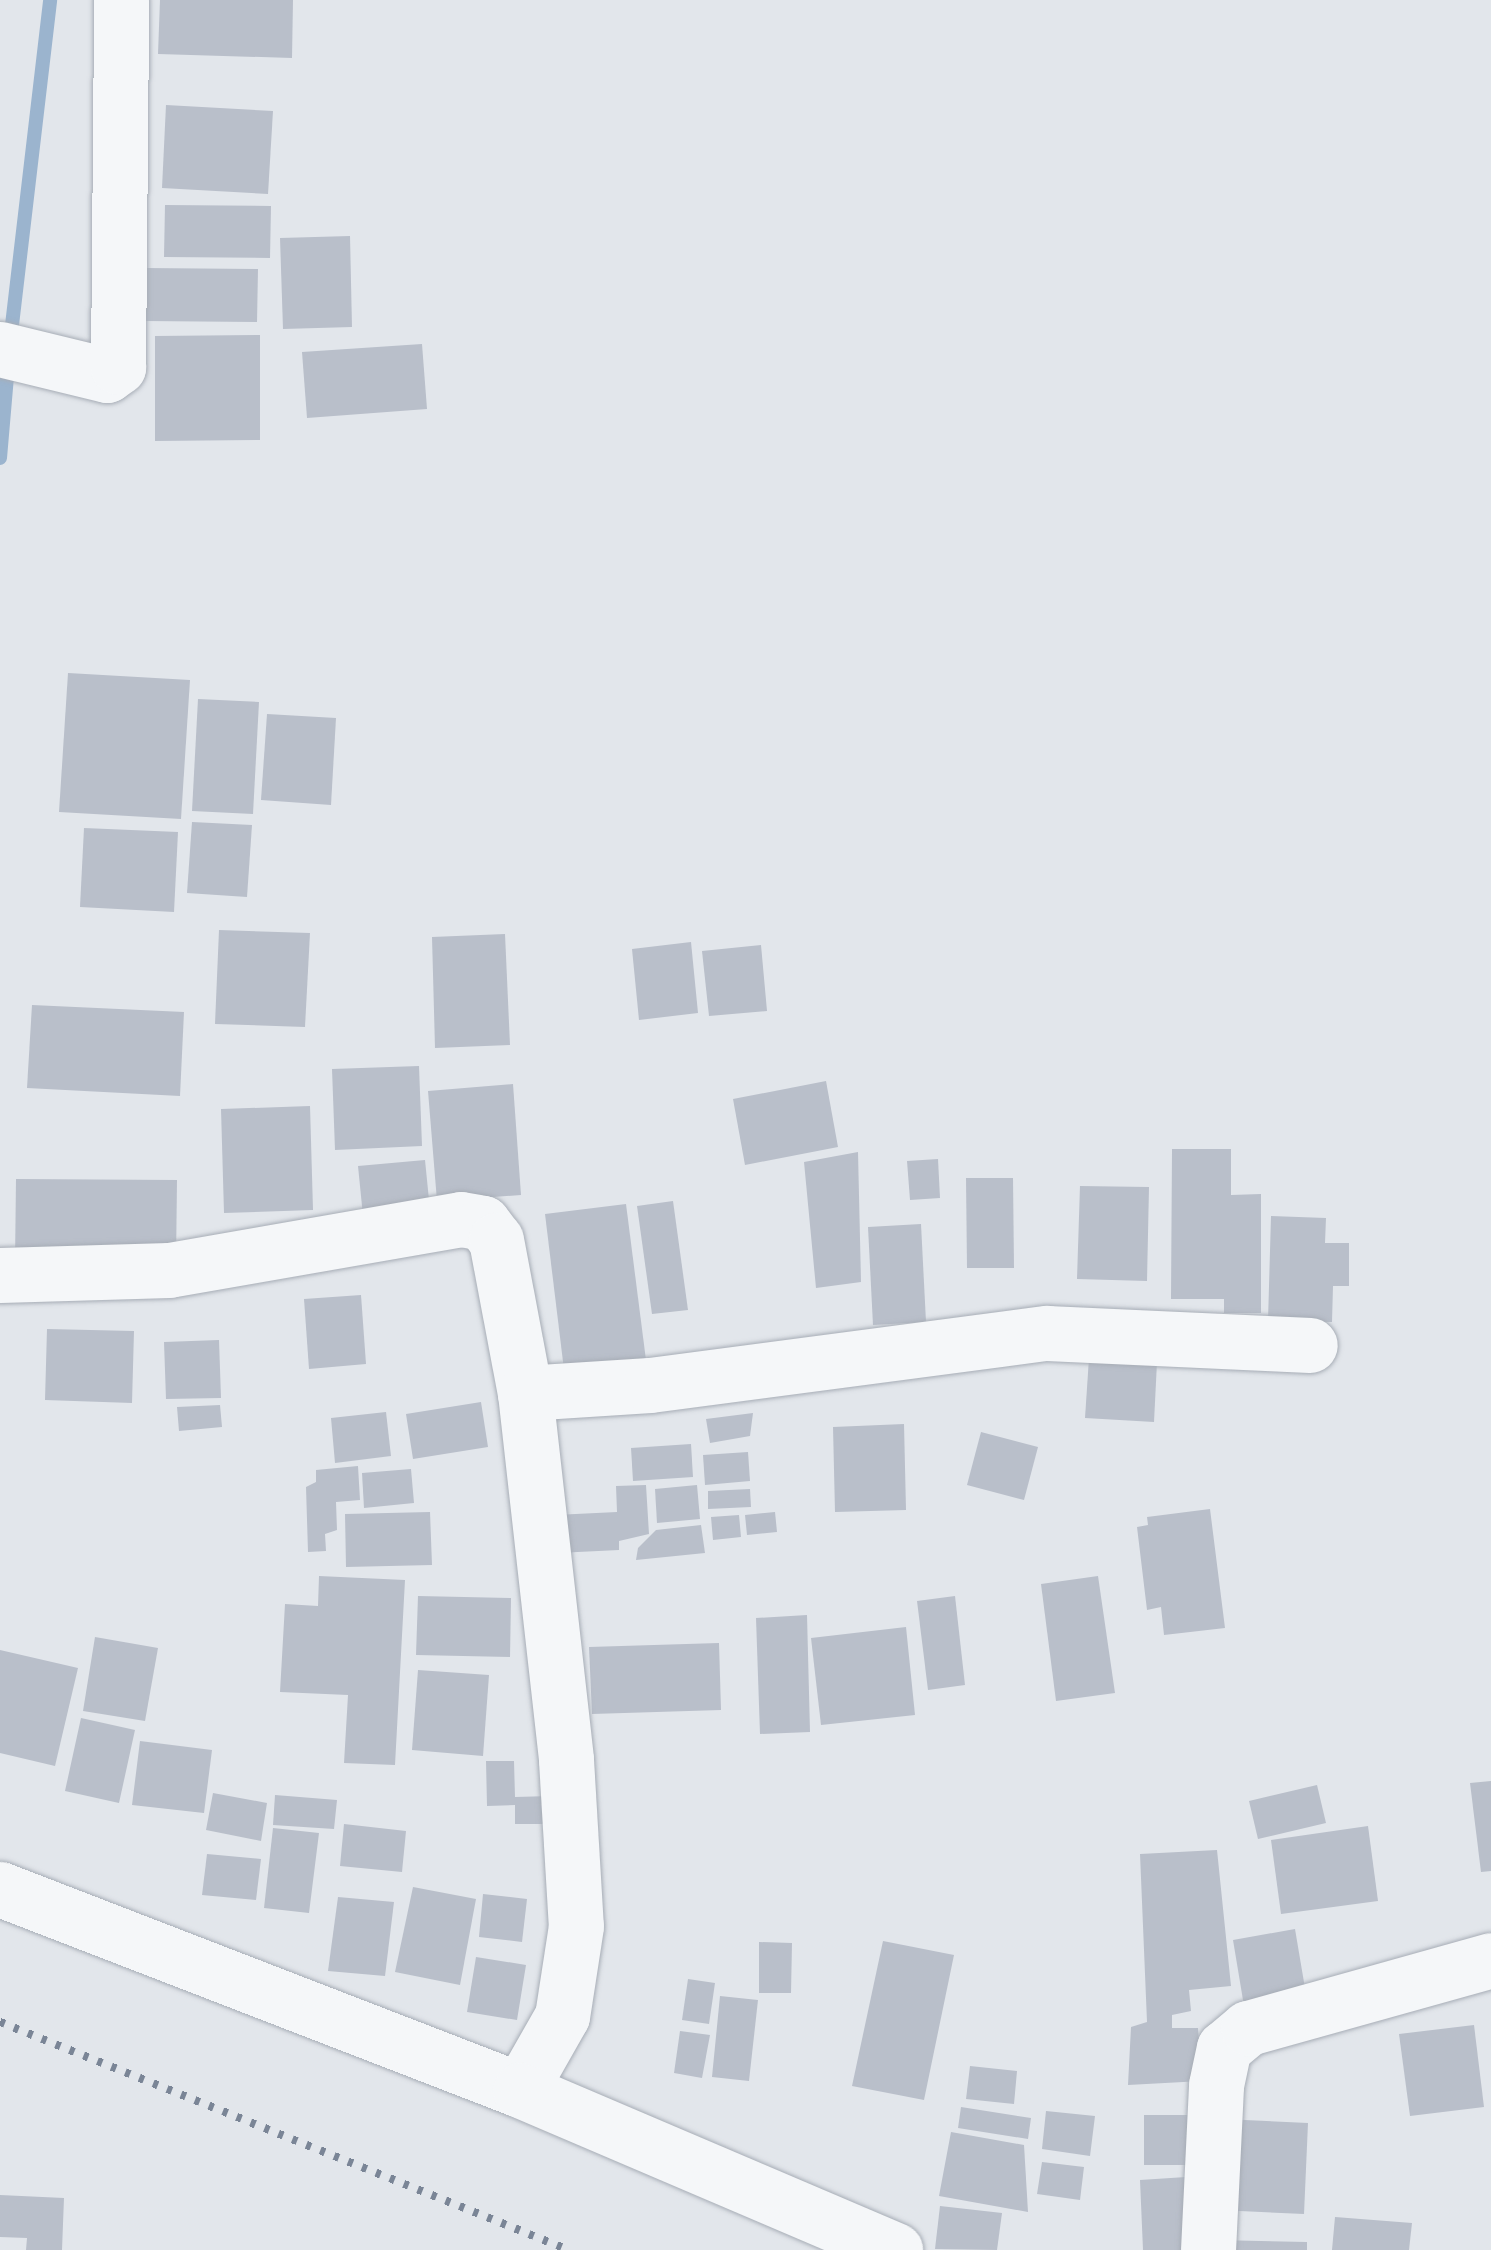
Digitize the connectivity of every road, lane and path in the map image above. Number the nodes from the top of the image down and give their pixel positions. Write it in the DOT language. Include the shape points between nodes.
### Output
graph roads {
  1 [pos="121,0"];
  2 [pos="0,348"];
  3 [pos="0,1275"];
  4 [pos="1310,1346"];
  5 [pos="524,1393"];
  6 [pos="0,1888"];
  7 [pos="1491,1960"];
  8 [pos="520,2090"];
  9 [pos="895,2250"];
  10 [pos="1208,2250"];
  1 -- 2 [label="street" via="118,367 107,375"];
  3 -- 5 [label="street" via="169,1270 282,1255 428,1221 482,1224 501,1258"];
  4 -- 5 [label="street" via="1047,1333 650,1386"];
  5 -- 8 [label="street" via="566,1760 576,1926 562,2016"];
  6 -- 8 [label="street"];
  7 -- 10 [label="street" via="1248,2028 1224,2048 1216,2085"];
  8 -- 9 [label="street"];
}
